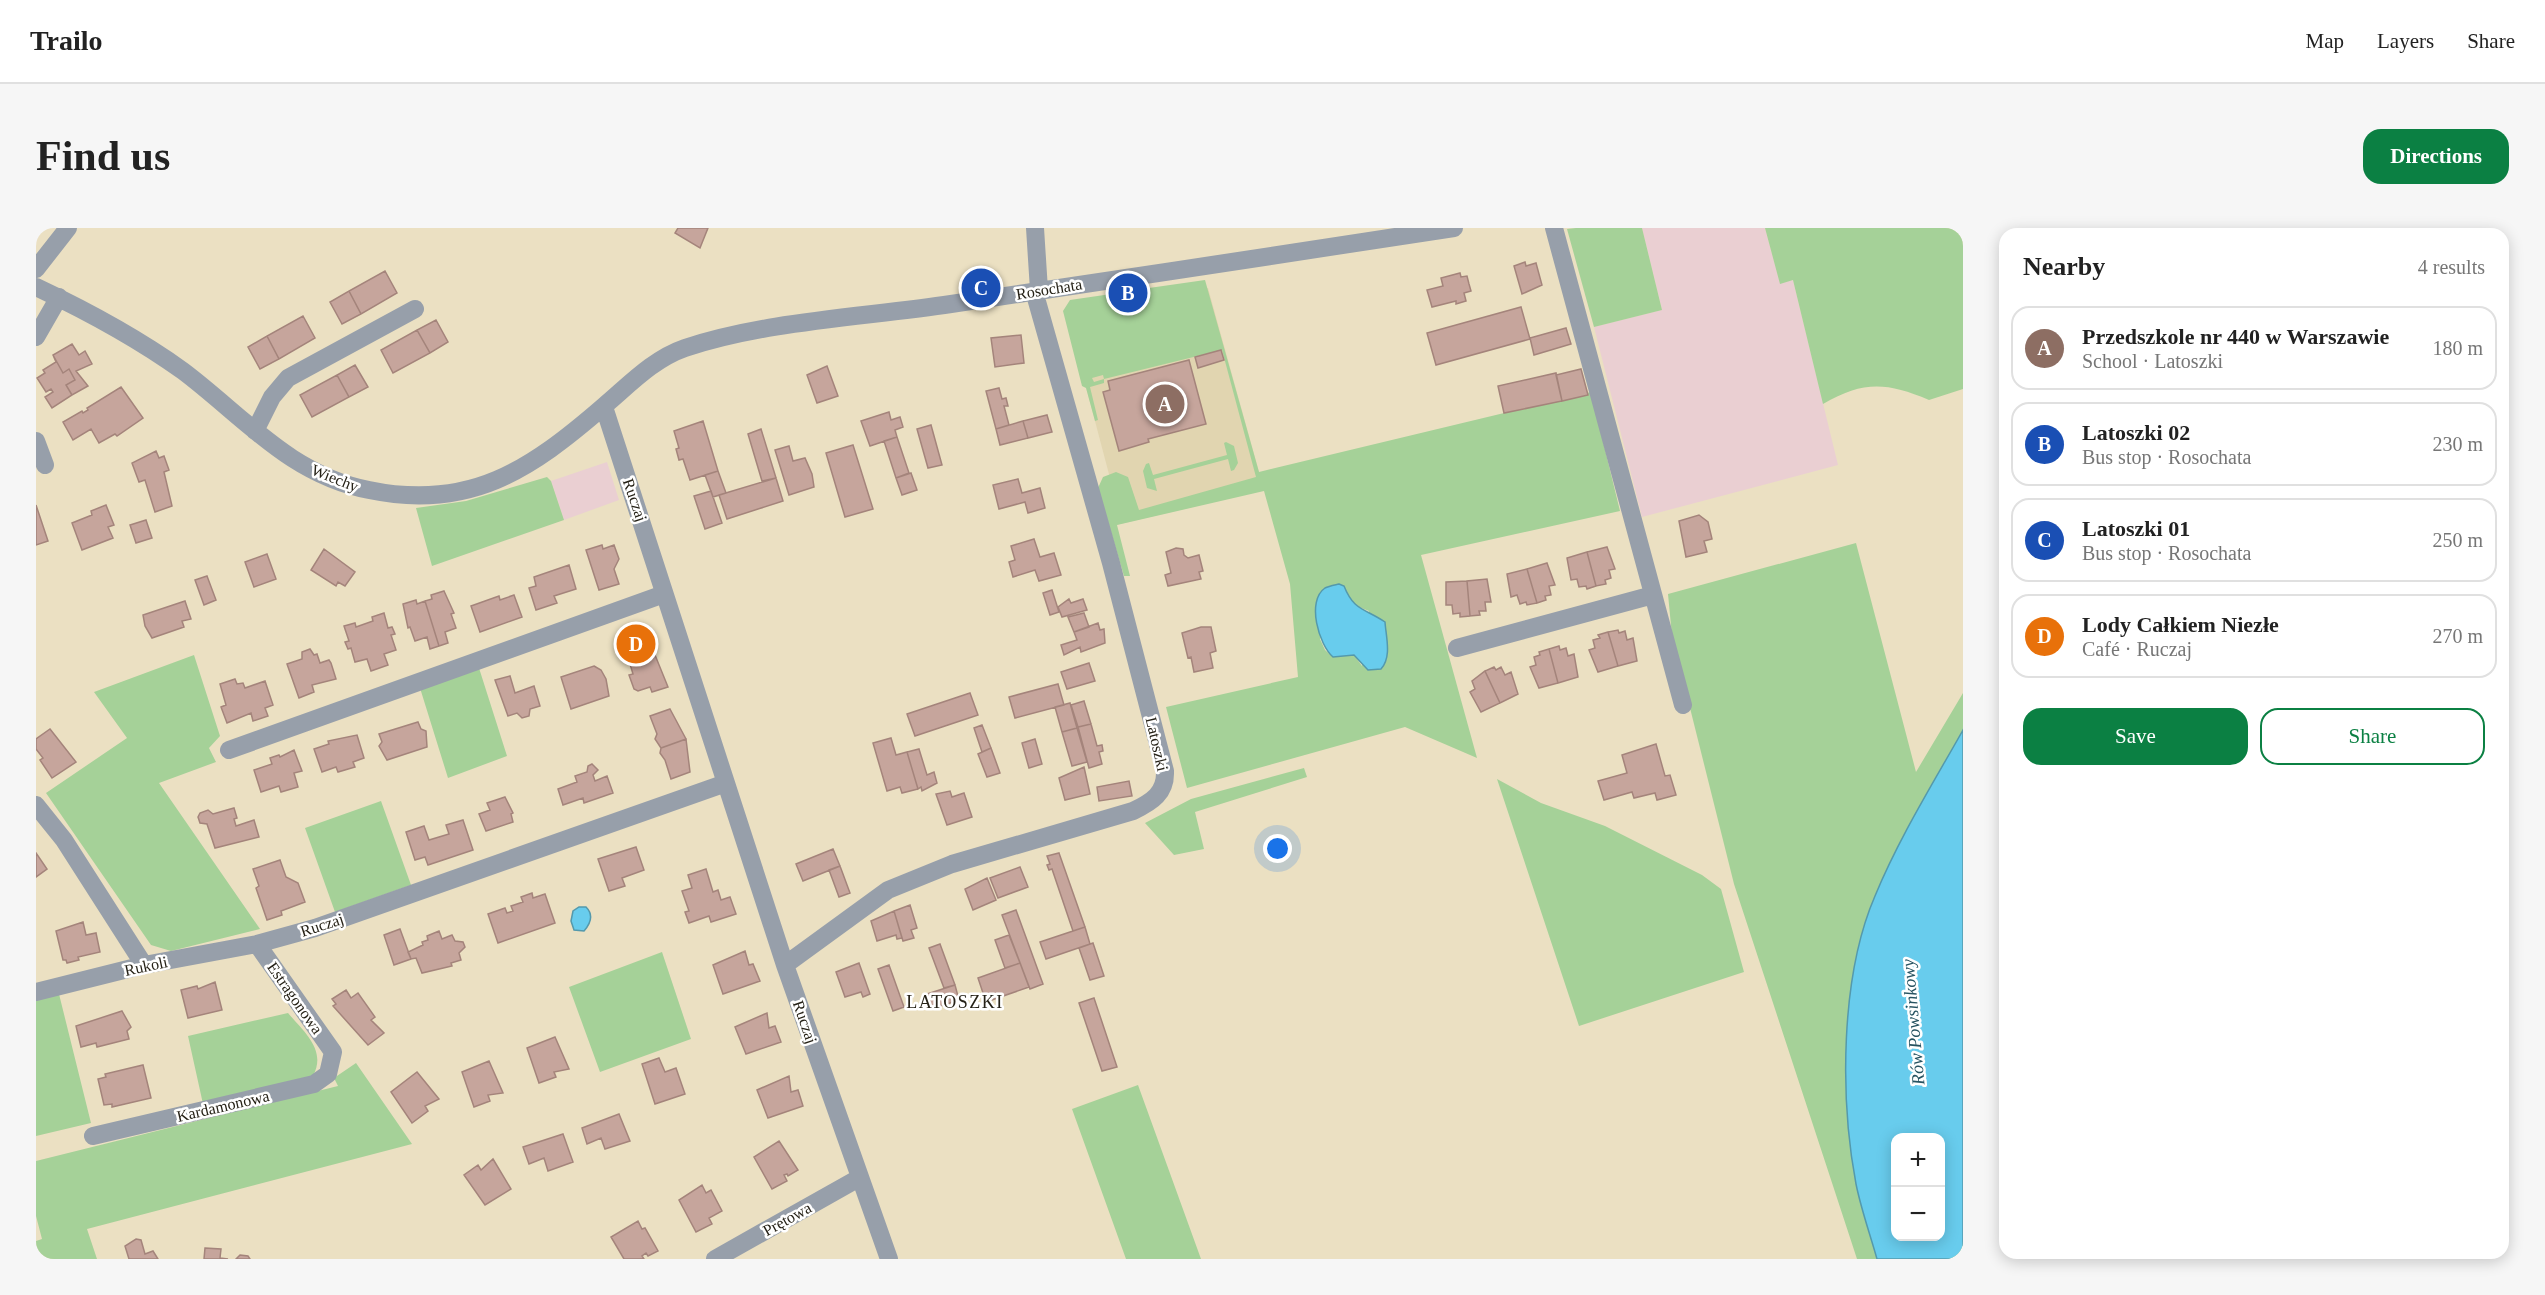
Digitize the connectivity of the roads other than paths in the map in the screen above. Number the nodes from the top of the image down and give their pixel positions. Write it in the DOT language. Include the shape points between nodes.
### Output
graph roads {
  1 [pos="68,228"];
  2 [pos="1035,228"];
  3 [pos="1454,228"];
  4 [pos="1554,228"];
  5 [pos="36,269"];
  6 [pos="36,286"];
  7 [pos="1037,291"];
  8 [pos="59,297"];
  9 [pos="415,309"];
  10 [pos="36,337"];
  11 [pos="649,367"];
  12 [pos="604,407"];
  13 [pos="255,431"];
  14 [pos="36,441"];
  15 [pos="45,465"];
  16 [pos="664,594"];
  17 [pos="1653,595"];
  18 [pos="1456,648"];
  19 [pos="1683,705"];
  20 [pos="229,750"];
  21 [pos="726,783"];
  22 [pos="36,805"];
  23 [pos="257,945"];
  24 [pos="144,965"];
  25 [pos="785,965"];
  26 [pos="36,992"];
  27 [pos="333,1052"];
  28 [pos="93,1136"];
  29 [pos="859,1178"];
  30 [pos="715,1259"];
  31 [pos="889,1259"];
  1 -- 5 [label="street"];
  2 -- 7 [label="street"];
  3 -- 7 [label="street, Rosochata"];
  4 -- 17 [label="street"];
  6 -- 8 [label="street, Wiechy"];
  7 -- 11 [label="street, Rosochata" via="749,332 681,350"];
  7 -- 25 [label="street, Latoszki" via="1162,760 1162,789 1154,800 1133,811 952,864 888,890"];
  8 -- 10 [label="street"];
  8 -- 13 [label="street, Wiechy" via="169,362"];
  9 -- 13 [label="street" via="288,378 272,397"];
  11 -- 12 [label="street, Wiechy"];
  12 -- 13 [label="street, Wiechy" via="542,457 502,479 466,491 414,497 365,490 324,476 279,452"];
  12 -- 16 [label="street, Ruczaj"];
  14 -- 15 [label="street"];
  16 -- 20 [label="street"];
  16 -- 21 [label="street, Ruczaj"];
  17 -- 18 [label="street"];
  17 -- 19 [label="street"];
  21 -- 23 [label="street, Ruczaj"];
  21 -- 25 [label="street, Ruczaj"];
  22 -- 24 [label="street" via="64,840"];
  23 -- 24 [label="street, Rukoli"];
  23 -- 27 [label="street, Estragonowa"];
  24 -- 26 [label="street, Rukoli"];
  25 -- 29 [label="street, Ruczaj"];
  27 -- 28 [label="street, Kardamonowa" via="328,1074 314,1084"];
  29 -- 30 [label="street, Prętowa"];
  29 -- 31 [label="street, Ruczaj"];
}
